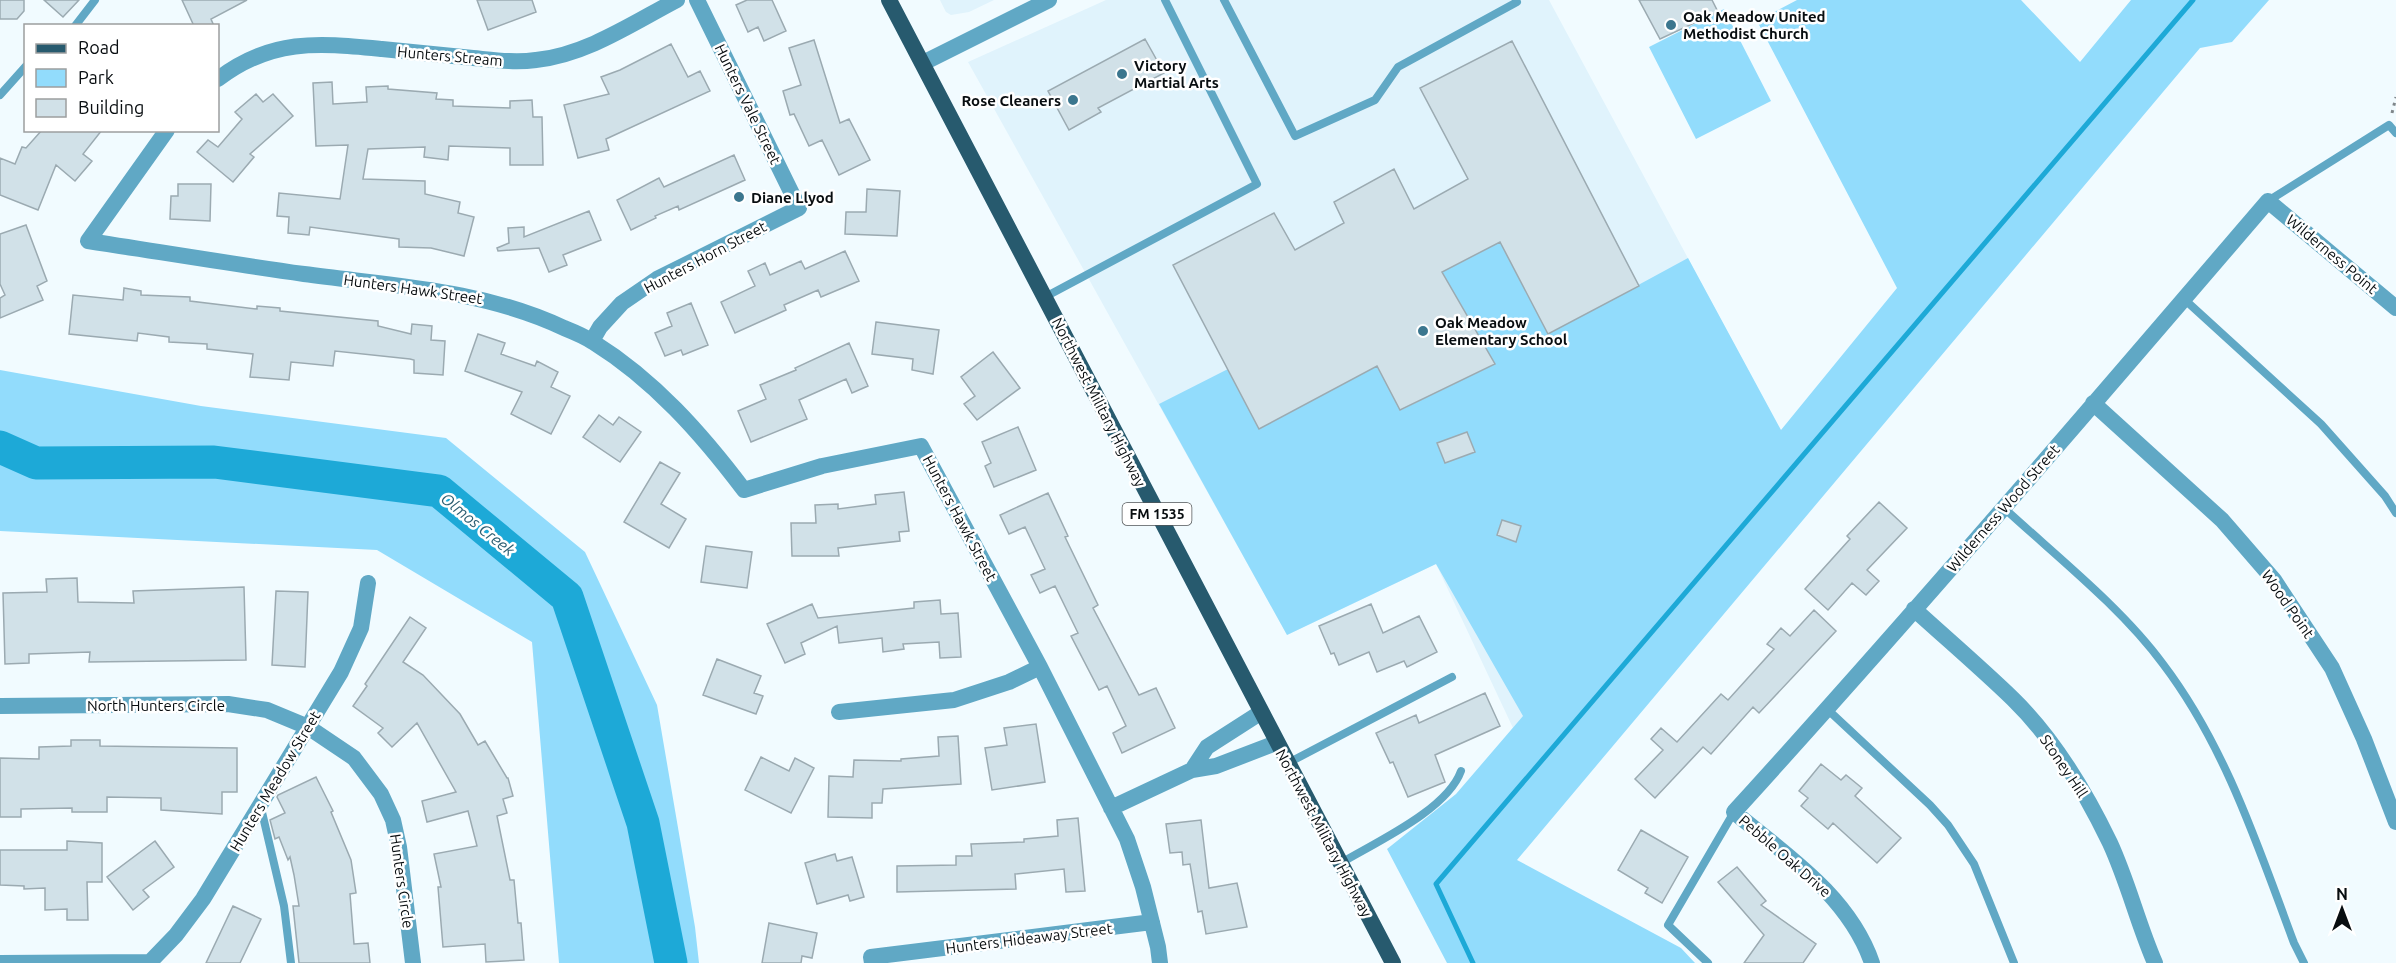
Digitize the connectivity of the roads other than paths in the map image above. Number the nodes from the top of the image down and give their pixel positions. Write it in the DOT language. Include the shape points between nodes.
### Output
graph roads {
  1 [pos="95,0"];
  2 [pos="677,0"];
  3 [pos="697,0"];
  4 [pos="889,0"];
  5 [pos="1049,0"];
  6 [pos="1165,0"];
  7 [pos="1224,0"];
  8 [pos="1516,0"];
  9 [pos="77,24"];
  10 [pos="923,63"];
  11 [pos="24,68"];
  12 [pos="219,78"];
  13 [pos="0,95"];
  14 [pos="166,132"];
  15 [pos="2396,133"];
  16 [pos="2268,201"];
  17 [pos="800,208"];
  18 [pos="1045,297"];
  19 [pos="2184,299"];
  20 [pos="2396,308"];
  21 [pos="592,341"];
  22 [pos="2093,404"];
  23 [pos="2004,508"];
  24 [pos="2396,513"];
  25 [pos="368,583"];
  26 [pos="1914,609"];
  27 [pos="1040,667"];
  28 [pos="1452,678"];
  29 [pos="0,706"];
  30 [pos="1827,709"];
  31 [pos="839,712"];
  32 [pos="1260,713"];
  33 [pos="308,727"];
  34 [pos="1276,743"];
  35 [pos="1288,764"];
  36 [pos="1192,770"];
  37 [pos="1461,771"];
  38 [pos="260,805"];
  39 [pos="1111,807"];
  40 [pos="1734,812"];
  41 [pos="2396,822"];
  42 [pos="1341,864"];
  43 [pos="1152,922"];
  44 [pos="871,960"];
  45 [pos="0,963"];
  46 [pos="150,963"];
  47 [pos="291,963"];
  48 [pos="413,963"];
  49 [pos="1160,963"];
  50 [pos="1393,963"];
  51 [pos="1708,963"];
  52 [pos="1872,963"];
  53 [pos="2014,963"];
  54 [pos="2155,963"];
  55 [pos="2304,963"];
  1 -- 9 [label="lane"];
  2 -- 12 [label="street, Hunters Stream" via="588,46 555,57 520,62 323,44 268,52"];
  3 -- 17 [label="street, Hunters Vale Street"];
  4 -- 10 [label="main road, Northwest Military Highway / FM 1535"];
  5 -- 10 [label="street"];
  6 -- 18 [label="lane" via="1257,184"];
  7 -- 8 [label="lane" via="1295,136 1375,100 1398,67"];
  10 -- 18 [label="main road, Northwest Military Highway / FM 1535"];
  11 -- 13 [label="lane"];
  14 -- 21 [label="street, Hunters Hawk Street" via="88,241 459,293 542,317"];
  15 -- 16 [label="lane" via="2389,125"];
  16 -- 19 [label="street, Wilderness Wood Street"];
  16 -- 20 [label="street, Wilderness Point"];
  17 -- 21 [label="street, Hunters Horn Street" via="657,279 622,303"];
  18 -- 32 [label="main road, Northwest Military Highway / FM 1535"];
  19 -- 22 [label="street, Wilderness Wood Street"];
  19 -- 24 [label="lane" via="2321,424"];
  21 -- 27 [label="street, Hunters Hawk Street" via="644,378 667,400 744,490 822,466 921,446"];
  22 -- 23 [label="street, Wilderness Wood Street"];
  22 -- 41 [label="street, Wood Point" via="2222,520 2274,580 2332,668"];
  23 -- 26 [label="street, Wilderness Wood Street"];
  23 -- 55 [label="lane" via="2123,617 2163,663 2210,735"];
  25 -- 33 [label="street, Hunters Meadow Street" via="361,628 341,672"];
  26 -- 30 [label="street, Wilderness Wood Street"];
  26 -- 54 [label="street, Stoney Hill" via="2014,700 2075,778 2110,843"];
  27 -- 31 [label="street" via="954,700"];
  27 -- 39 [label="street, Hunters Hawk Street"];
  28 -- 35 [label="lane"];
  29 -- 33 [label="street, North Hunters Circle" via="228,704 267,710"];
  30 -- 40 [label="street, Wilderness Wood Street"];
  30 -- 53 [label="lane" via="1948,825 1974,864"];
  32 -- 34 [label="main road, Northwest Military Highway / FM 1535"];
  32 -- 36 [label="street" via="1206,747"];
  33 -- 38 [label="street, Hunters Meadow Street"];
  33 -- 48 [label="street, Hunters Circle" via="354,758 381,794 393,820"];
  34 -- 35 [label="main road, Northwest Military Highway / FM 1535"];
  34 -- 36 [label="street" via="1216,766"];
  35 -- 42 [label="main road, Northwest Military Highway / FM 1535"];
  36 -- 39 [label="street"];
  37 -- 42 [label="lane" via="1444,797 1420,816"];
  38 -- 46 [label="street, Hunters Meadow Street" via="203,899"];
  38 -- 47 [label="lane" via="284,906"];
  39 -- 43 [label="street, Hunters Hawk Street" via="1127,839"];
  40 -- 51 [label="lane" via="1668,925"];
  40 -- 52 [label="street, Pebble Oak Drive" via="1833,897 1858,933"];
  42 -- 50 [label="main road, Northwest Military Highway / FM 1535"];
  43 -- 44 [label="street, Hunters Hideaway Street"];
  43 -- 49 [label="street, Hunters Hawk Street"];
  45 -- 46 [label="street"];
}
